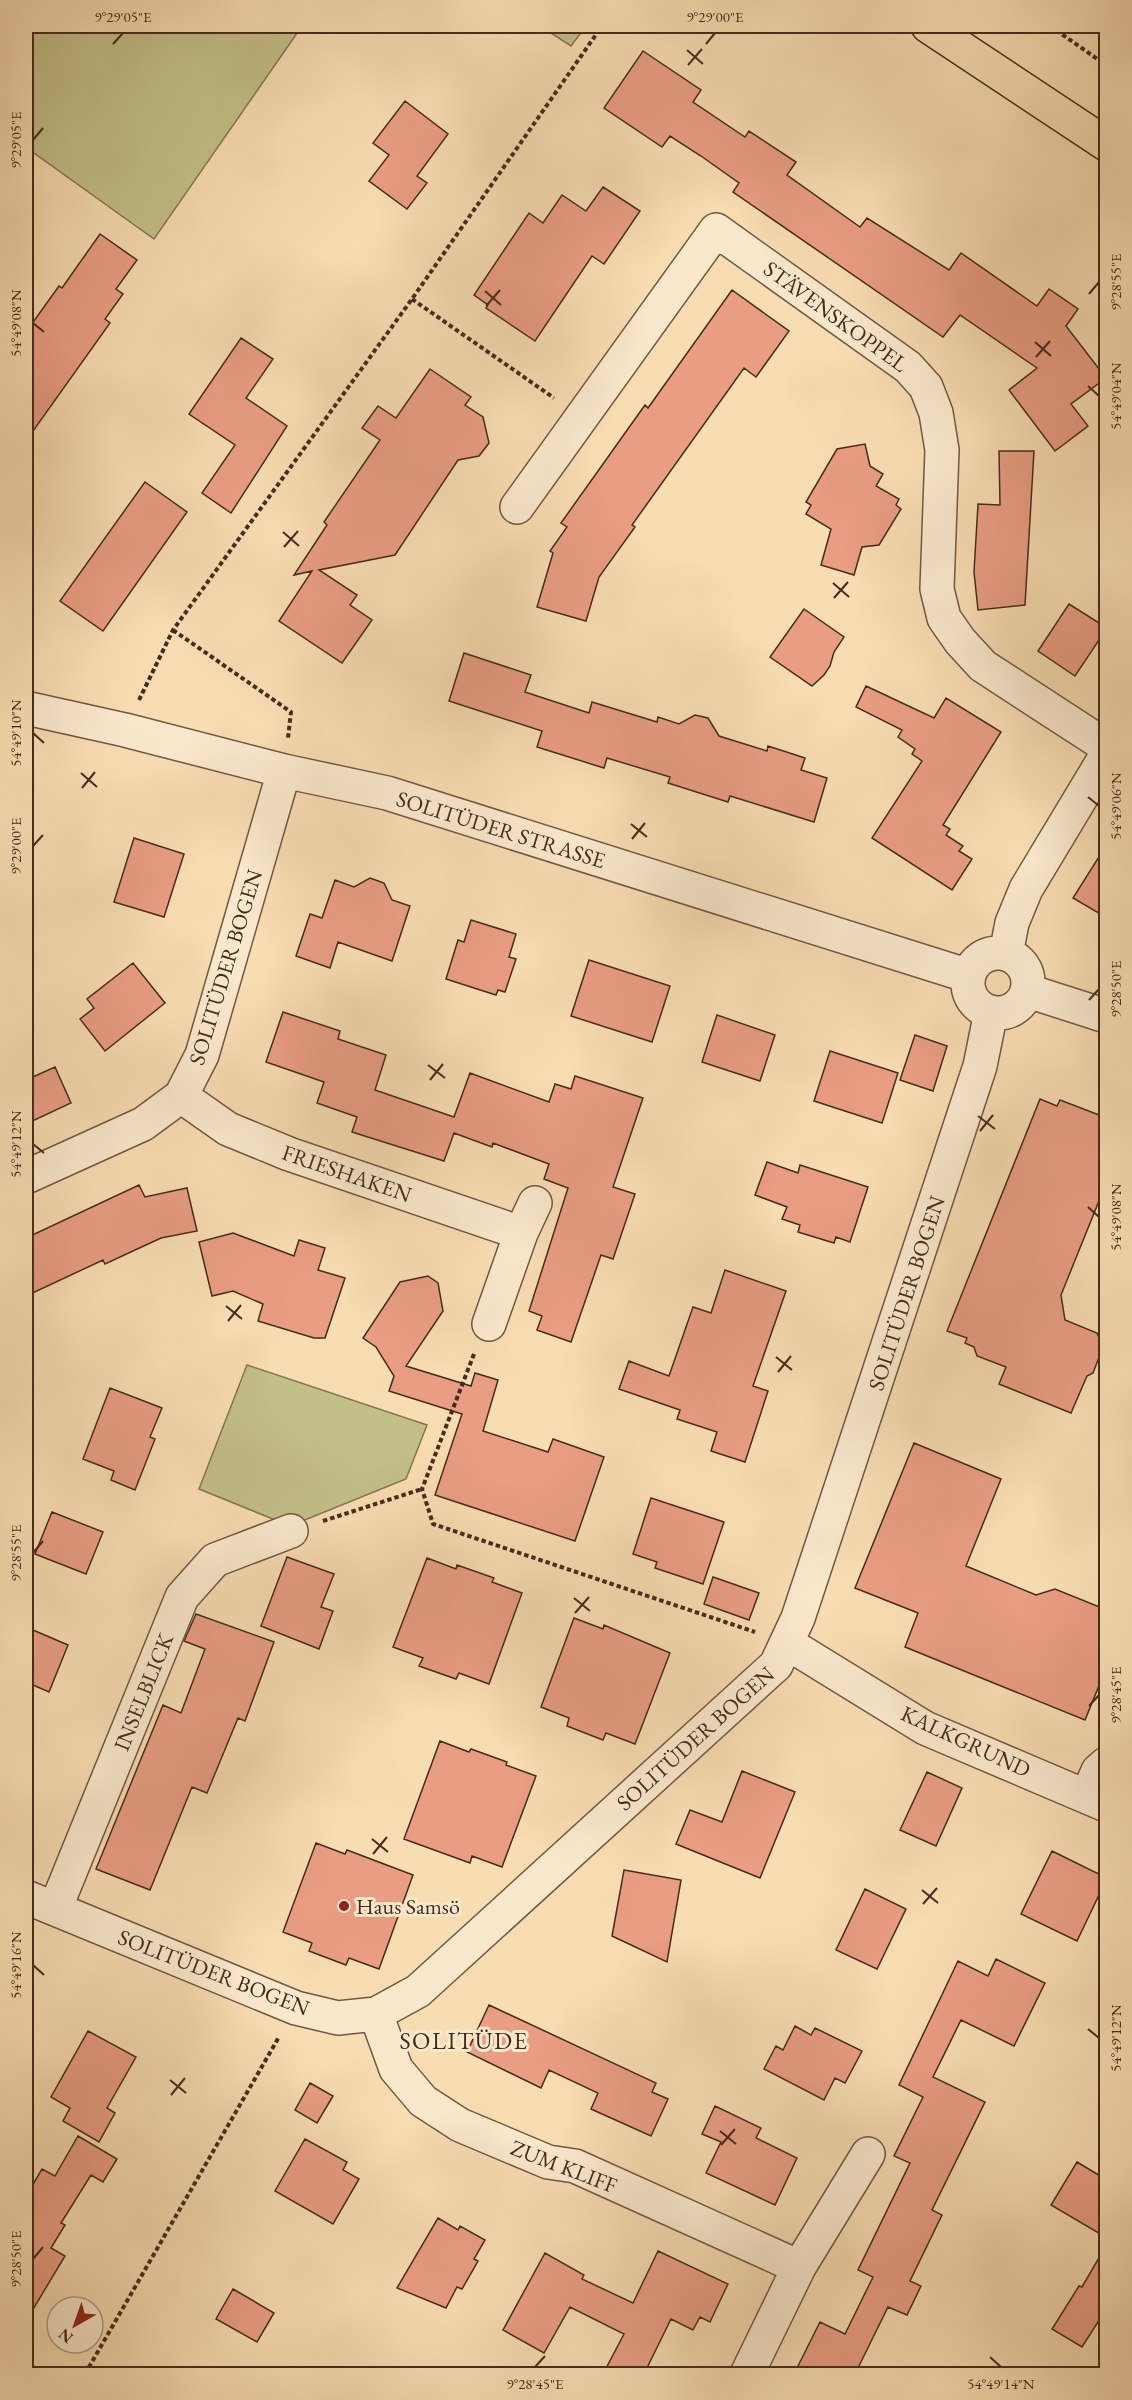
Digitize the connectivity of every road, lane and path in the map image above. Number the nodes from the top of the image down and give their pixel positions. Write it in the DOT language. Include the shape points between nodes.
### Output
graph roads {
  1 [pos="602,26"];
  2 [pos="928,26"];
  3 [pos="1050,26"];
  4 [pos="1107,65"];
  5 [pos="1107,144"];
  6 [pos="412,299"];
  7 [pos="582,417"];
  8 [pos="518,507"];
  9 [pos="173,630"];
  10 [pos="26,708"];
  11 [pos="125,730"];
  12 [pos="1107,746"];
  13 [pos="1107,756"];
  14 [pos="284,771"];
  15 [pos="1006,954"];
  16 [pos="969,976"];
  17 [pos="1028,991"];
  18 [pos="991,1012"];
  19 [pos="1107,1016"];
  20 [pos="181,1096"];
  21 [pos="26,1177"];
  22 [pos="535,1203"];
  23 [pos="521,1233"];
  24 [pos="489,1324"];
  25 [pos="422,1489"];
  26 [pos="291,1531"];
  27 [pos="787,1643"];
  28 [pos="1107,1764"];
  29 [pos="1096,1800"];
  30 [pos="40,1903"];
  31 [pos="296,2008"];
  32 [pos="376,2014"];
  33 [pos="868,2154"];
  34 [pos="799,2266"];
  35 [pos="85,2374"];
  36 [pos="747,2374"];
  1 -- 6 [label="path"];
  2 -- 5 [label="main road"];
  3 -- 4 [label="path"];
  6 -- 7 [label="path"];
  6 -- 9 [label="path"];
  7 -- 8 [label="street, STÄVENSKOPPEL"];
  7 -- 12 [label="street, STÄVENSKOPPEL" via="716,230 908,367 926,387 936,412 942,450 937,589 944,618 983,666"];
  9 -- 11 [label="path"];
  9 -- 14 [label="path" via="291,712"];
  10 -- 11 [label="street, SOLITÜDER STRASSE"];
  11 -- 14 [label="street, SOLITÜDER STRASSE"];
  13 -- 15 [label="street" via="1026,889 1012,923"];
  14 -- 16 [label="street, SOLITÜDER STRASSE" via="387,793"];
  14 -- 20 [label="street, SOLITÜDER BOGEN" via="202,1055"];
  15 -- 16 [label="street" via="983,957"];
  15 -- 17 [label="street" via="1024,968"];
  16 -- 18 [label="street" via="973,999"];
  17 -- 18 [label="street" via="1014,1010"];
  17 -- 19 [label="street"];
  18 -- 27 [label="street, SOLITÜDER BOGEN" via="980,1066"];
  20 -- 21 [label="street, SOLITÜDER BOGEN" via="143,1124"];
  20 -- 23 [label="street, FRIESHAKEN" via="228,1129 288,1154"];
  22 -- 23 [label="street"];
  23 -- 24 [label="street"];
  24 -- 25 [label="path"];
  25 -- 26 [label="path"];
  25 -- 27 [label="path" via="433,1524"];
  26 -- 30 [label="street, INSELBLICK" via="215,1560 182,1597"];
  27 -- 29 [label="street, KALKGRUND" via="925,1728"];
  27 -- 32 [label="street, SOLITÜDER BOGEN" via="776,1665 418,1991"];
  28 -- 29 [label="street, KALKGRUND" via="1098,1771"];
  30 -- 31 [label="street, SOLITÜDER BOGEN"];
  31 -- 32 [label="street, SOLITÜDER BOGEN" via="338,2018"];
  31 -- 35 [label="path"];
  32 -- 34 [label="street, ZUM KLIFF" via="396,2069 423,2101 460,2125 548,2162 575,2166"];
  33 -- 34 [label="street"];
  34 -- 36 [label="street"];
}
